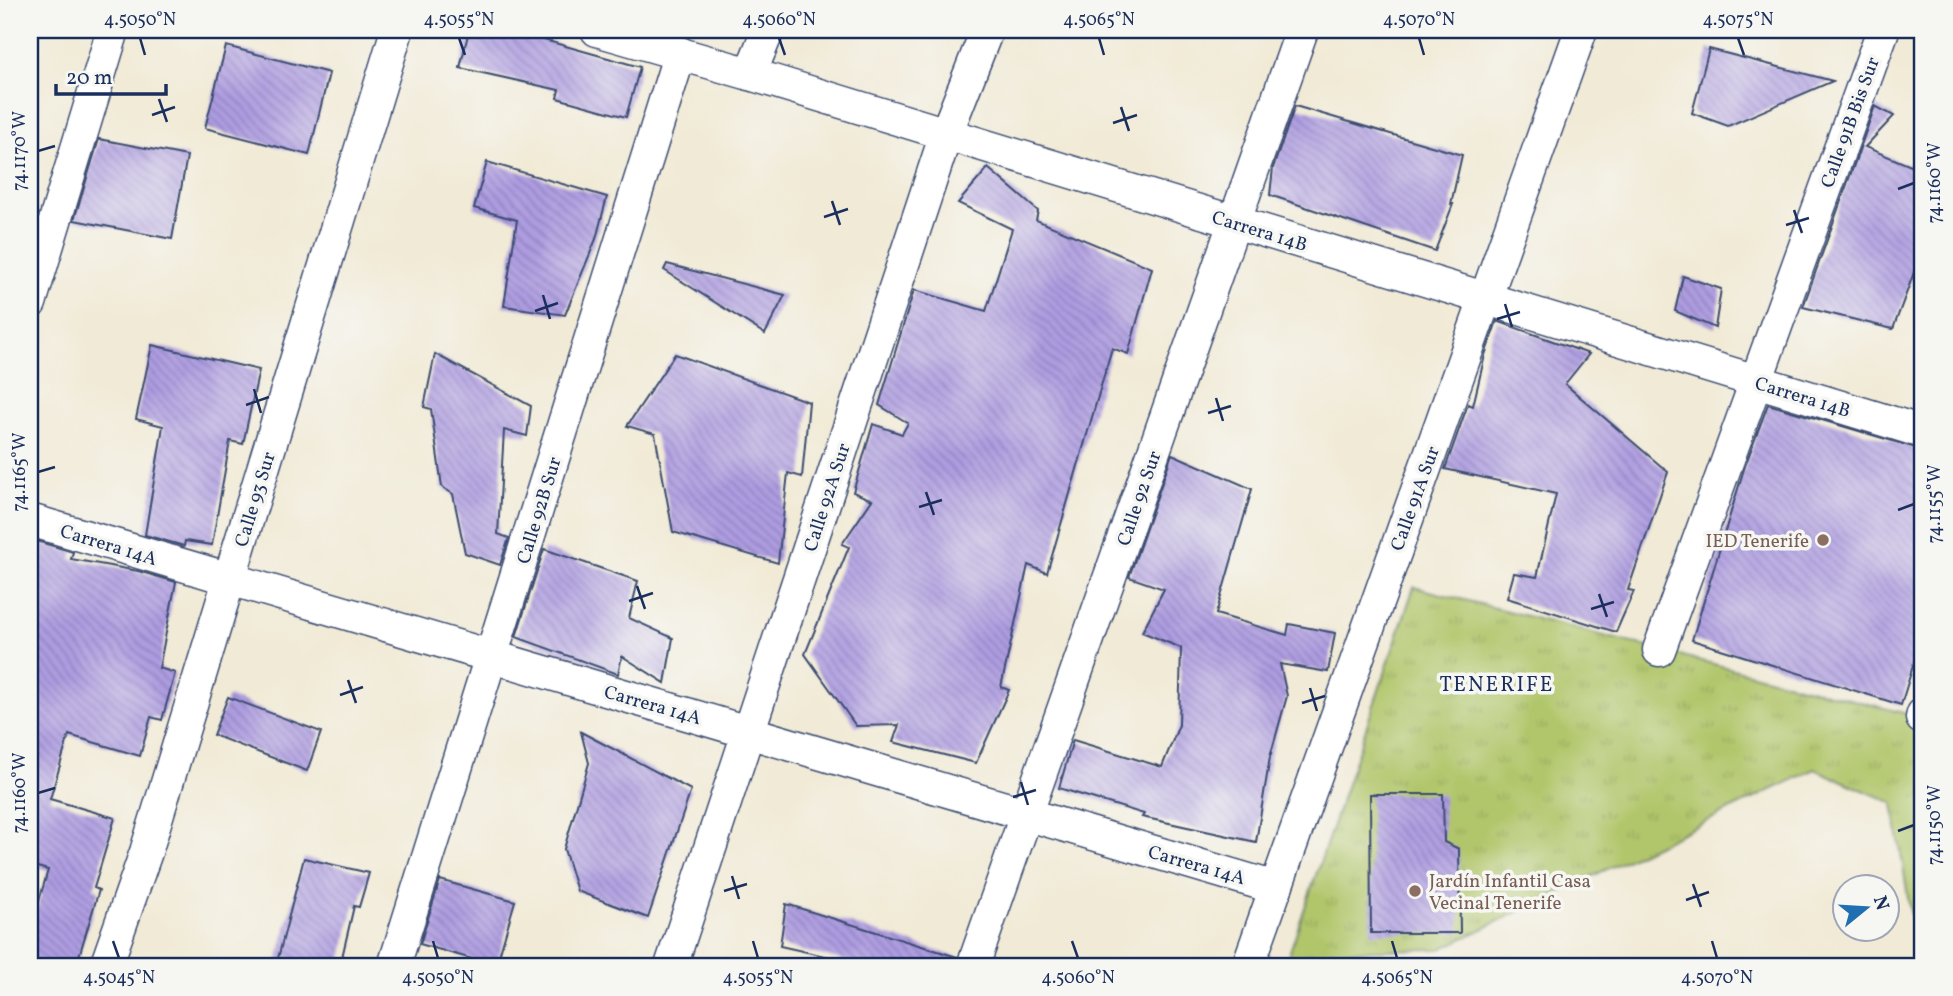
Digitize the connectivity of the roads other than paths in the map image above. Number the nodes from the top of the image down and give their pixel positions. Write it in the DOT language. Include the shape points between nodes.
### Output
graph roads {
  1 [pos="113,30"];
  2 [pos="397,30"];
  3 [pos="597,30"];
  4 [pos="768,30"];
  5 [pos="987,30"];
  6 [pos="1302,30"];
  7 [pos="1581,30"];
  8 [pos="1883,30"];
  9 [pos="680,53"];
  10 [pos="750,74"];
  11 [pos="946,134"];
  12 [pos="1235,222"];
  13 [pos="1485,299"];
  14 [pos="30,303"];
  15 [pos="1756,381"];
  16 [pos="1923,432"];
  17 [pos="30,520"];
  18 [pos="230,579"];
  19 [pos="1659,650"];
  20 [pos="493,657"];
  21 [pos="748,732"];
  22 [pos="1027,815"];
  23 [pos="1276,888"];
  24 [pos="106,966"];
  25 [pos="394,966"];
  26 [pos="671,966"];
  27 [pos="974,966"];
  28 [pos="1248,966"];
  1 -- 14 [label="street"];
  2 -- 18 [label="street, Calle 93 Sur"];
  3 -- 9 [label="street, Carrera 14B"];
  4 -- 10 [label="street"];
  5 -- 11 [label="street, Calle 92A Sur"];
  6 -- 12 [label="street, Calle 92 Sur"];
  7 -- 13 [label="street, Calle 91A Sur"];
  8 -- 15 [label="street, Calle 91B Bis Sur"];
  9 -- 10 [label="street, Carrera 14B"];
  9 -- 20 [label="street, Calle 92B Sur"];
  10 -- 11 [label="street, Carrera 14B"];
  11 -- 12 [label="street, Carrera 14B"];
  11 -- 21 [label="street, Calle 92A Sur"];
  12 -- 13 [label="street, Carrera 14B"];
  12 -- 22 [label="street, Calle 92 Sur"];
  13 -- 15 [label="street, Carrera 14B"];
  13 -- 23 [label="street, Calle 91A Sur"];
  15 -- 16 [label="street, Carrera 14B"];
  15 -- 19 [label="street, Calle 91B Bis Sur"];
  17 -- 18 [label="street, Carrera 14A"];
  18 -- 20 [label="street, Carrera 14A"];
  18 -- 24 [label="street, Calle 93 Sur"];
  20 -- 21 [label="street, Carrera 14A"];
  20 -- 25 [label="street, Calle 92B Sur"];
  21 -- 22 [label="street, Carrera 14A"];
  21 -- 26 [label="street, Calle 92A Sur"];
  22 -- 23 [label="street, Carrera 14A"];
  22 -- 27 [label="street, Calle 92 Sur"];
  23 -- 28 [label="street, Calle 91A Sur"];
}
